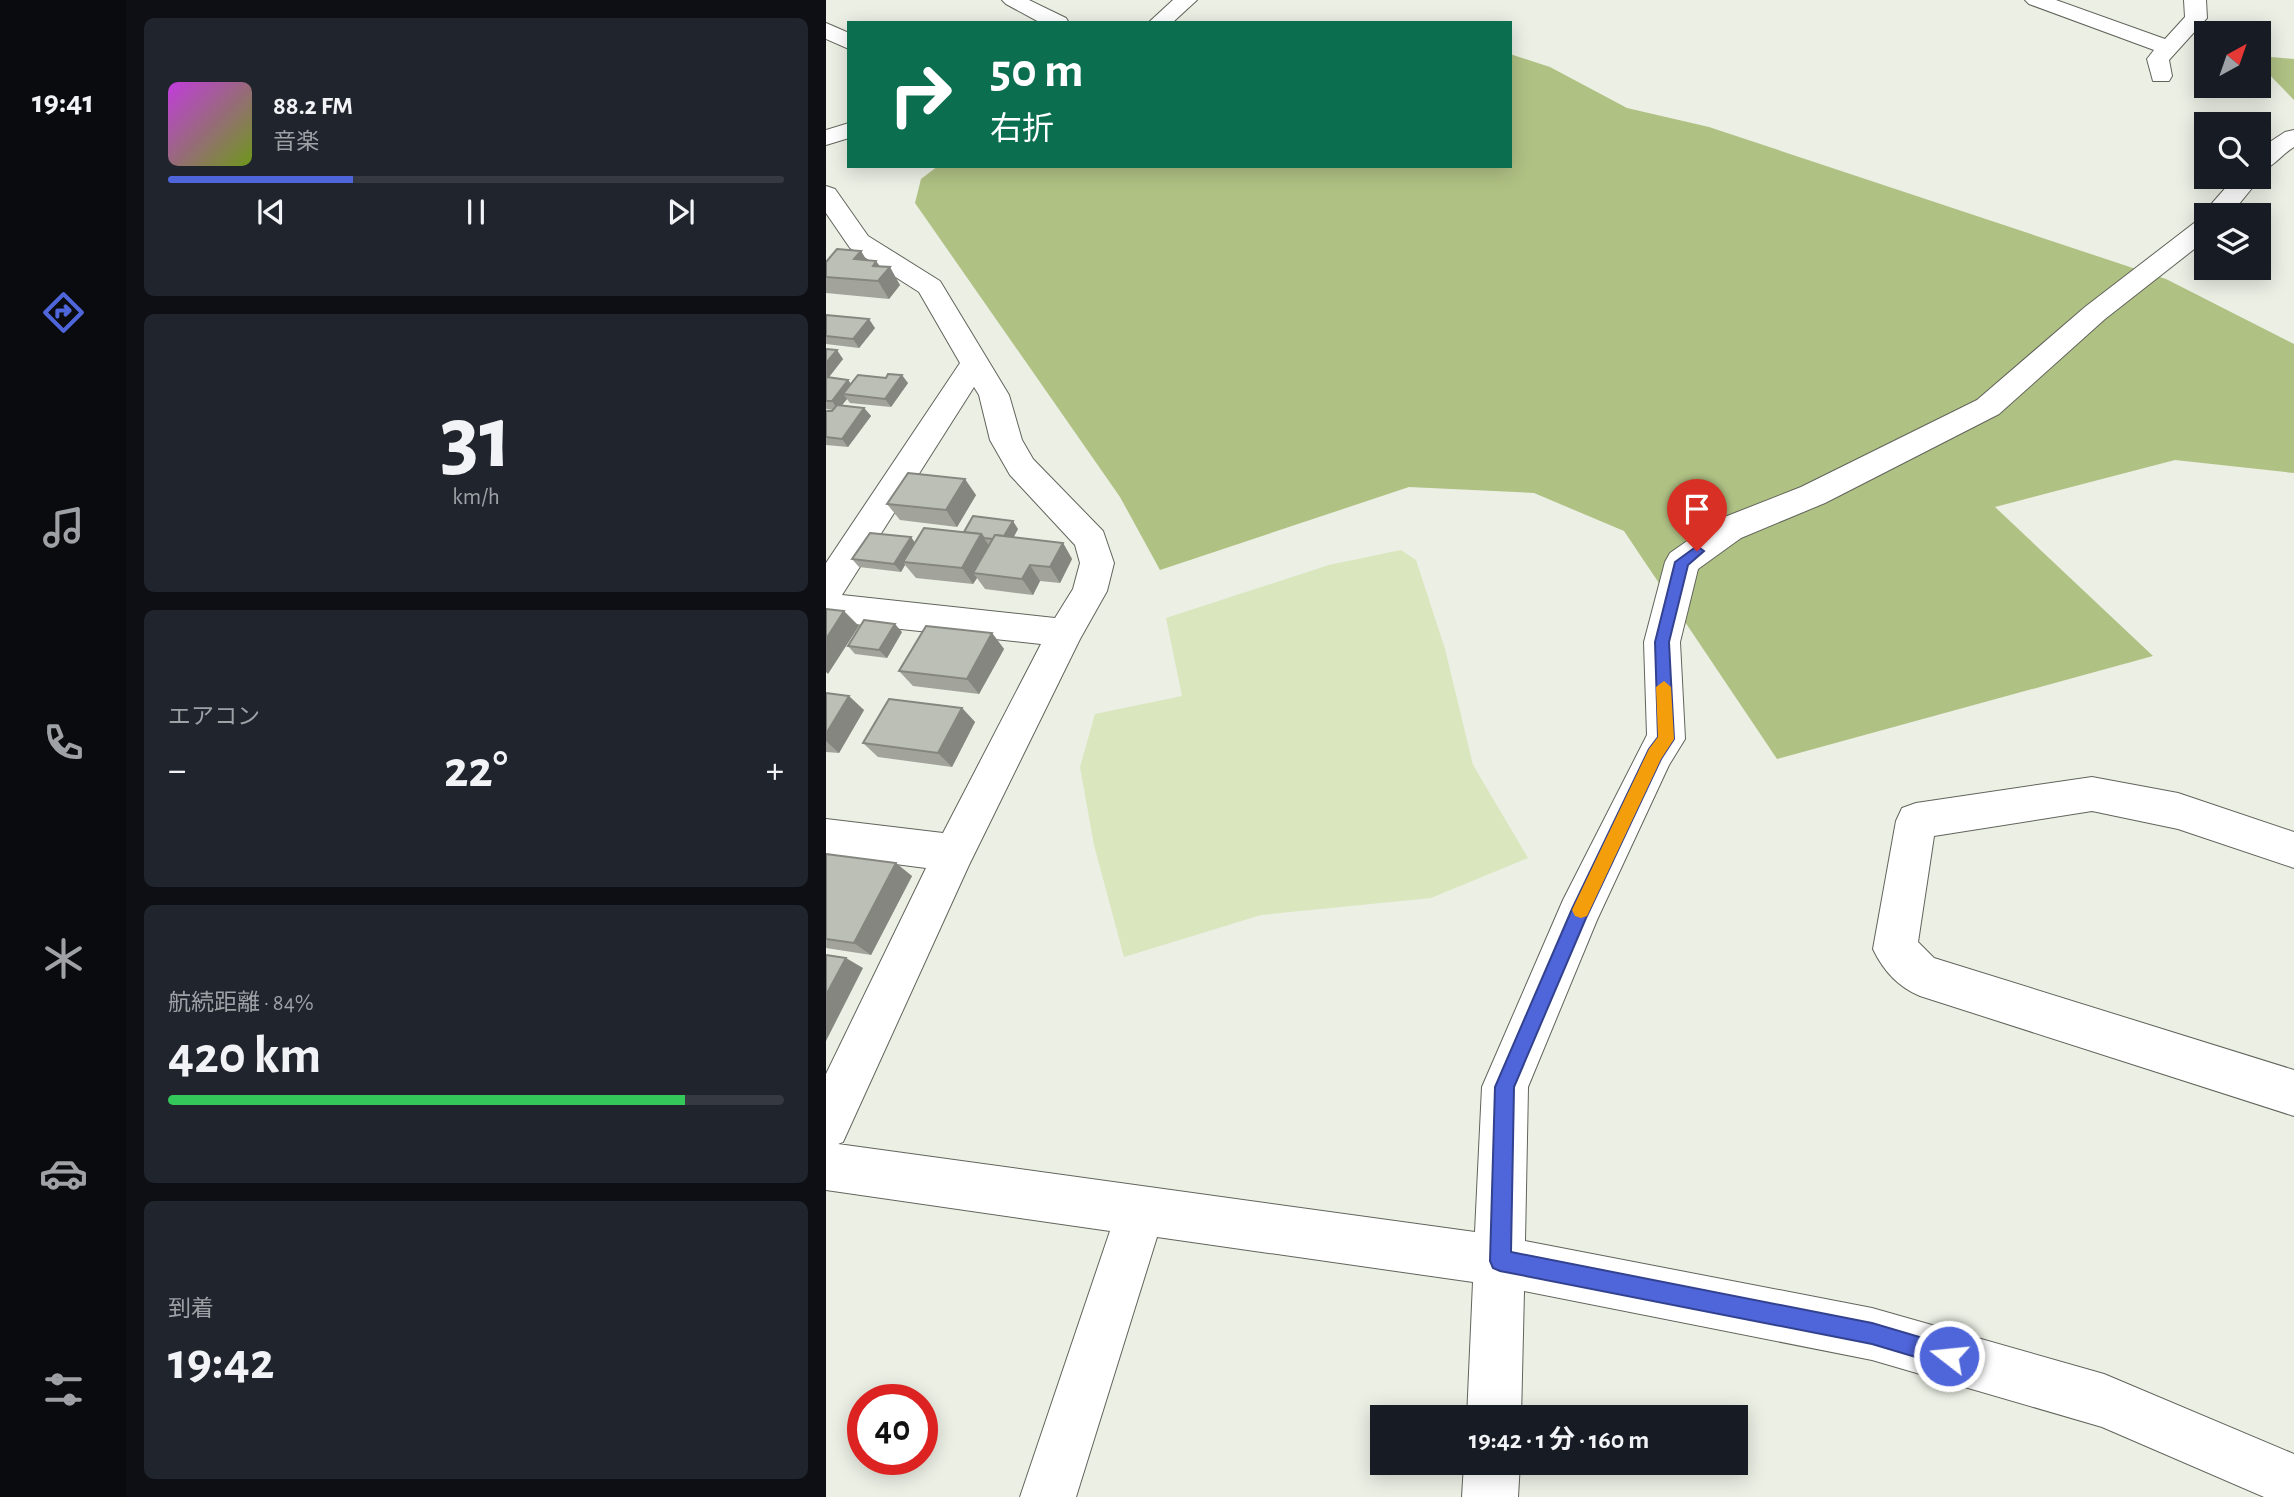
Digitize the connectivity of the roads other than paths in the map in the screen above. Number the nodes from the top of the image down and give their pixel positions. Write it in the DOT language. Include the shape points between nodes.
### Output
graph roads {
  1 [pos="1013,0"];
  2 [pos="1186,0"];
  3 [pos="2036,0"];
  4 [pos="2194,0"];
  5 [pos="1054,21"];
  6 [pos="1161,21"];
  7 [pos="826,30"];
  8 [pos="847,41"];
  9 [pos="2167,47"];
  10 [pos="2161,76"];
  11 [pos="847,131"];
  12 [pos="2294,136"];
  13 [pos="826,138"];
  14 [pos="2271,151"];
  15 [pos="2238,189"];
  16 [pos="826,194"];
  17 [pos="2226,203"];
  18 [pos="2194,236"];
  19 [pos="974,364"];
  20 [pos="826,591"];
  21 [pos="826,607"];
  22 [pos="1065,633"];
  23 [pos="826,836"];
  24 [pos="2294,850"];
  25 [pos="954,853"];
  26 [pos="2294,1093"];
  27 [pos="826,1125"];
  28 [pos="826,1166"];
  29 [pos="1141,1210"];
  30 [pos="1500,1261"];
  31 [pos="1494,1405"];
  32 [pos="1491,1475"];
  33 [pos="2294,1482"];
  34 [pos="1048,1497"];
  35 [pos="1490,1497"];
  1 -- 5 [label="street"];
  2 -- 6 [label="street"];
  3 -- 9 [label="street"];
  4 -- 9 [label="street" via="2196,18"];
  7 -- 8 [label="street"];
  9 -- 10 [label="street" via="2158,59"];
  11 -- 13 [label="street"];
  12 -- 14 [label="street"];
  15 -- 17 [label="street"];
  16 -- 19 [label="street" via="851,252 930,287"];
  18 -- 30 [label="street" via="2095,313 1988,407 1814,495 1729,528 1682,562 1662,642 1666,739 1578,915 1504,1087"];
  19 -- 20 [label="street"];
  19 -- 22 [label="street" via="993,395 1006,440 1021,467 1091,540 1097,563 1092,582"];
  21 -- 22 [label="street"];
  22 -- 25 [label="street"];
  23 -- 25 [label="street"];
  24 -- 26 [label="street" via="2178,811 2092,794 1916,821 1895,949 1920,975"];
  25 -- 27 [label="street"];
  28 -- 29 [label="street"];
  29 -- 30 [label="street"];
  29 -- 34 [label="street"];
  30 -- 31 [label="street"];
  30 -- 33 [label="street" via="1872,1334 2104,1401"];
  32 -- 35 [label="street"];
}
